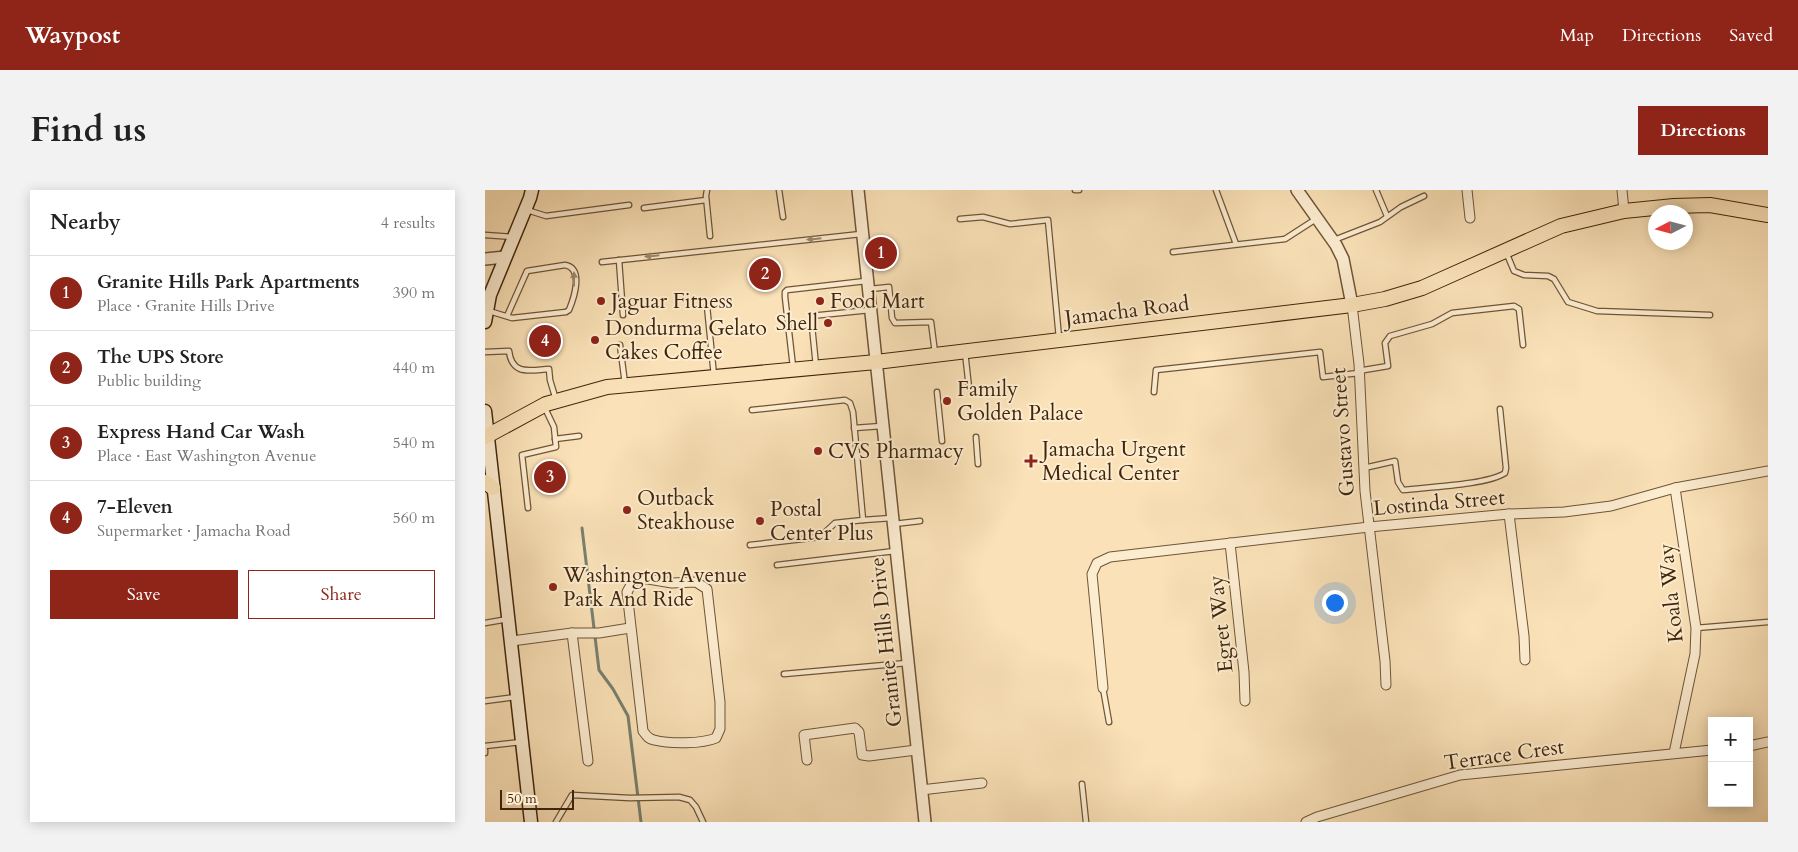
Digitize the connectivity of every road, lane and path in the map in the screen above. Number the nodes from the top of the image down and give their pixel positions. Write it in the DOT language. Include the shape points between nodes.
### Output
graph roads {
  1 [pos="532,190"];
  2 [pos="707,190"];
  3 [pos="779,190"];
  4 [pos="857,190"];
  5 [pos="1075,190"];
  6 [pos="1079,190"];
  7 [pos="1215,190"];
  8 [pos="1297,190"];
  9 [pos="1376,190"];
  10 [pos="1467,190"];
  11 [pos="1622,190"];
  12 [pos="1424,196"];
  13 [pos="706,200"];
  14 [pos="629,205"];
  15 [pos="644,208"];
  16 [pos="525,210"];
  17 [pos="1624,211"];
  18 [pos="1768,215"];
  19 [pos="1387,216"];
  20 [pos="783,217"];
  21 [pos="1470,218"];
  22 [pos="960,219"];
  23 [pos="1317,219"];
  24 [pos="862,234"];
  25 [pos="485,235"];
  26 [pos="710,236"];
  27 [pos="514,237"];
  28 [pos="1333,241"];
  29 [pos="1236,244"];
  30 [pos="1505,251"];
  31 [pos="1173,252"];
  32 [pos="505,257"];
  33 [pos="485,259"];
  34 [pos="619,260"];
  35 [pos="602,262"];
  36 [pos="867,285"];
  37 [pos="1352,305"];
  38 [pos="707,306"];
  39 [pos="870,310"];
  40 [pos="1710,315"];
  41 [pos="486,316"];
  42 [pos="507,316"];
  43 [pos="623,316"];
  44 [pos="1060,340"];
  45 [pos="620,345"];
  46 [pos="1523,345"];
  47 [pos="965,351"];
  48 [pos="485,352"];
  49 [pos="935,354"];
  50 [pos="876,362"];
  51 [pos="816,367"];
  52 [pos="793,370"];
  53 [pos="1359,372"];
  54 [pos="714,377"];
  55 [pos="625,386"];
  56 [pos="969,388"];
  57 [pos="937,392"];
  58 [pos="1154,392"];
  59 [pos="550,403"];
  60 [pos="1500,409"];
  61 [pos="752,410"];
  62 [pos="485,411"];
  63 [pos="882,426"];
  64 [pos="854,428"];
  65 [pos="486,436"];
  66 [pos="579,436"];
  67 [pos="976,437"];
  68 [pos="555,438"];
  69 [pos="942,441"];
  70 [pos="978,464"];
  71 [pos="1364,468"];
  72 [pos="1768,471"];
  73 [pos="489,485"];
  74 [pos="1675,488"];
  75 [pos="528,508"];
  76 [pos="1509,514"];
  77 [pos="863,520"];
  78 [pos="892,521"];
  79 [pos="920,521"];
  80 [pos="1369,527"];
  81 [pos="1230,543"];
  82 [pos="750,545"];
  83 [pos="895,551"];
  84 [pos="777,565"];
  85 [pos="509,619"];
  86 [pos="485,622"];
  87 [pos="1768,622"];
  88 [pos="630,628"];
  89 [pos="1696,628"];
  90 [pos="572,633"];
  91 [pos="511,640"];
  92 [pos="1525,660"];
  93 [pos="907,662"];
  94 [pos="784,674"];
  95 [pos="1386,685"];
  96 [pos="1103,688"];
  97 [pos="517,697"];
  98 [pos="485,701"];
  99 [pos="1245,701"];
  100 [pos="1109,722"];
  101 [pos="522,742"];
  102 [pos="1768,742"];
  103 [pos="1753,745"];
  104 [pos="485,750"];
  105 [pos="916,750"];
  106 [pos="1708,750"];
  107 [pos="1674,753"];
  108 [pos="807,760"];
  109 [pos="588,761"];
  110 [pos="982,783"];
  111 [pos="1082,784"];
  112 [pos="921,790"];
  113 [pos="531,822"];
  114 [pos="556,822"];
  115 [pos="703,822"];
  116 [pos="925,822"];
  117 [pos="1086,822"];
  118 [pos="1306,822"];
  1 -- 16 [label="main road"];
  2 -- 13 [label="lane"];
  3 -- 20 [label="lane"];
  4 -- 24 [label="street, Granite Hills Drive"];
  5 -- 6 [label="lane"];
  7 -- 29 [label="lane"];
  8 -- 23 [label="street, Gustavo Street"];
  9 -- 19 [label="lane"];
  10 -- 21 [label="street"];
  11 -- 17 [label="street"];
  12 -- 19 [label="lane"];
  13 -- 15 [label="lane"];
  13 -- 26 [label="lane"];
  14 -- 16 [label="lane" via="546,216"];
  16 -- 27 [label="main road"];
  17 -- 18 [label="main road, Jamacha Road" via="1710,205"];
  17 -- 30 [label="main road, Jamacha Road" via="1561,226"];
  19 -- 28 [label="lane" via="1380,222"];
  22 -- 44 [label="lane" via="983,217 1010,224 1048,220"];
  23 -- 28 [label="street, Gustavo Street"];
  23 -- 29 [label="lane" via="1285,239"];
  24 -- 34 [label="lane, one-way"];
  24 -- 36 [label="street, Granite Hills Drive"];
  25 -- 27 [label="lane"];
  27 -- 32 [label="main road"];
  28 -- 37 [label="street, Gustavo Street" via="1343,259"];
  29 -- 31 [label="lane"];
  30 -- 37 [label="main road, Jamacha Road" via="1421,288"];
  30 -- 40 [label="lane" via="1514,271 1524,275 1549,276 1568,302 1575,306 1597,311"];
  32 -- 33 [label="street"];
  32 -- 41 [label="main road"];
  34 -- 35 [label="lane"];
  34 -- 43 [label="lane"];
  36 -- 39 [label="street, Granite Hills Drive"];
  36 -- 49 [label="lane" via="889,287 895,323 931,322"];
  36 -- 52 [label="lane" via="785,292"];
  37 -- 44 [label="main road, Jamacha Road"];
  37 -- 53 [label="street, Gustavo Street"];
  38 -- 54 [label="lane"];
  39 -- 50 [label="street, Granite Hills Drive"];
  39 -- 51 [label="lane" via="811,316"];
  41 -- 42 [label="lane"];
  42 -- 42 [label="lane, one-way" via="569,310 575,272 569,266 527,272"];
  44 -- 47 [label="main road, Jamacha Road"];
  45 -- 55 [label="lane"];
  46 -- 53 [label="lane" via="1519,309 1514,306 1452,312 1432,324 1389,336 1385,343 1388,366"];
  47 -- 49 [label="main road, Jamacha Road"];
  47 -- 56 [label="lane"];
  48 -- 59 [label="lane" via="509,351 512,362 524,371 549,368"];
  49 -- 50 [label="main road, Jamacha Road"];
  50 -- 51 [label="main road, Jamacha Road"];
  50 -- 63 [label="street, Granite Hills Drive"];
  51 -- 52 [label="main road, Jamacha Road"];
  52 -- 54 [label="main road, Jamacha Road"];
  53 -- 58 [label="lane" via="1323,377 1320,352 1156,370"];
  53 -- 71 [label="street, Gustavo Street"];
  54 -- 55 [label="main road, Jamacha Road"];
  55 -- 59 [label="main road, Jamacha Road" via="607,387"];
  57 -- 69 [label="lane"];
  59 -- 65 [label="main road, Jamacha Road"];
  59 -- 68 [label="lane"];
  60 -- 71 [label="lane" via="1506,468 1500,477 1403,490 1398,482 1395,461"];
  61 -- 64 [label="lane" via="845,400 851,405"];
  62 -- 65 [label="main road"];
  63 -- 64 [label="lane"];
  63 -- 78 [label="street, Granite Hills Drive"];
  64 -- 77 [label="lane"];
  65 -- 73 [label="main road"];
  66 -- 68 [label="lane"];
  67 -- 70 [label="lane"];
  68 -- 75 [label="lane" via="556,447 522,456"];
  71 -- 80 [label="street, Gustavo Street"];
  72 -- 74 [label="street, Lostinda Street"];
  73 -- 85 [label="main road"];
  74 -- 76 [label="street, Lostinda Street" via="1611,506"];
  74 -- 89 [label="street, Koala Way"];
  76 -- 80 [label="street, Lostinda Street"];
  76 -- 92 [label="street"];
  77 -- 78 [label="lane"];
  77 -- 82 [label="lane" via="835,523 820,537"];
  78 -- 79 [label="lane"];
  78 -- 83 [label="street, Granite Hills Drive"];
  80 -- 81 [label="street, Lostinda Street"];
  80 -- 95 [label="street, Gustavo Street"];
  81 -- 96 [label="street, Lostinda Street" via="1110,557 1097,563 1092,574"];
  81 -- 99 [label="street, Egret Way"];
  83 -- 84 [label="lane"];
  83 -- 93 [label="street, Granite Hills Drive"];
  85 -- 86 [label="lane"];
  85 -- 91 [label="main road"];
  87 -- 89 [label="lane"];
  88 -- 88 [label="street" via="646,737 693,743 716,738 721,729 707,589 696,582 639,579 627,592"];
  88 -- 90 [label="street"];
  89 -- 107 [label="street, Koala Way" via="1695,654"];
  90 -- 91 [label="street"];
  90 -- 109 [label="street"];
  91 -- 97 [label="main road"];
  93 -- 94 [label="lane"];
  93 -- 105 [label="street, Granite Hills Drive"];
  96 -- 100 [label="lane"];
  97 -- 98 [label="lane"];
  97 -- 101 [label="main road"];
  101 -- 104 [label="lane"];
  101 -- 113 [label="main road"];
  102 -- 103 [label="street"];
  105 -- 108 [label="street" via="862,755 859,732 855,728 804,735"];
  105 -- 112 [label="street, Granite Hills Drive"];
  106 -- 107 [label="street, Terrace Crest"];
  107 -- 118 [label="street, Terrace Crest" via="1460,775"];
  110 -- 112 [label="street"];
  111 -- 117 [label="lane"];
  112 -- 116 [label="street, Granite Hills Drive"];
  114 -- 115 [label="lane" via="572,795 679,797 690,800"];
}
